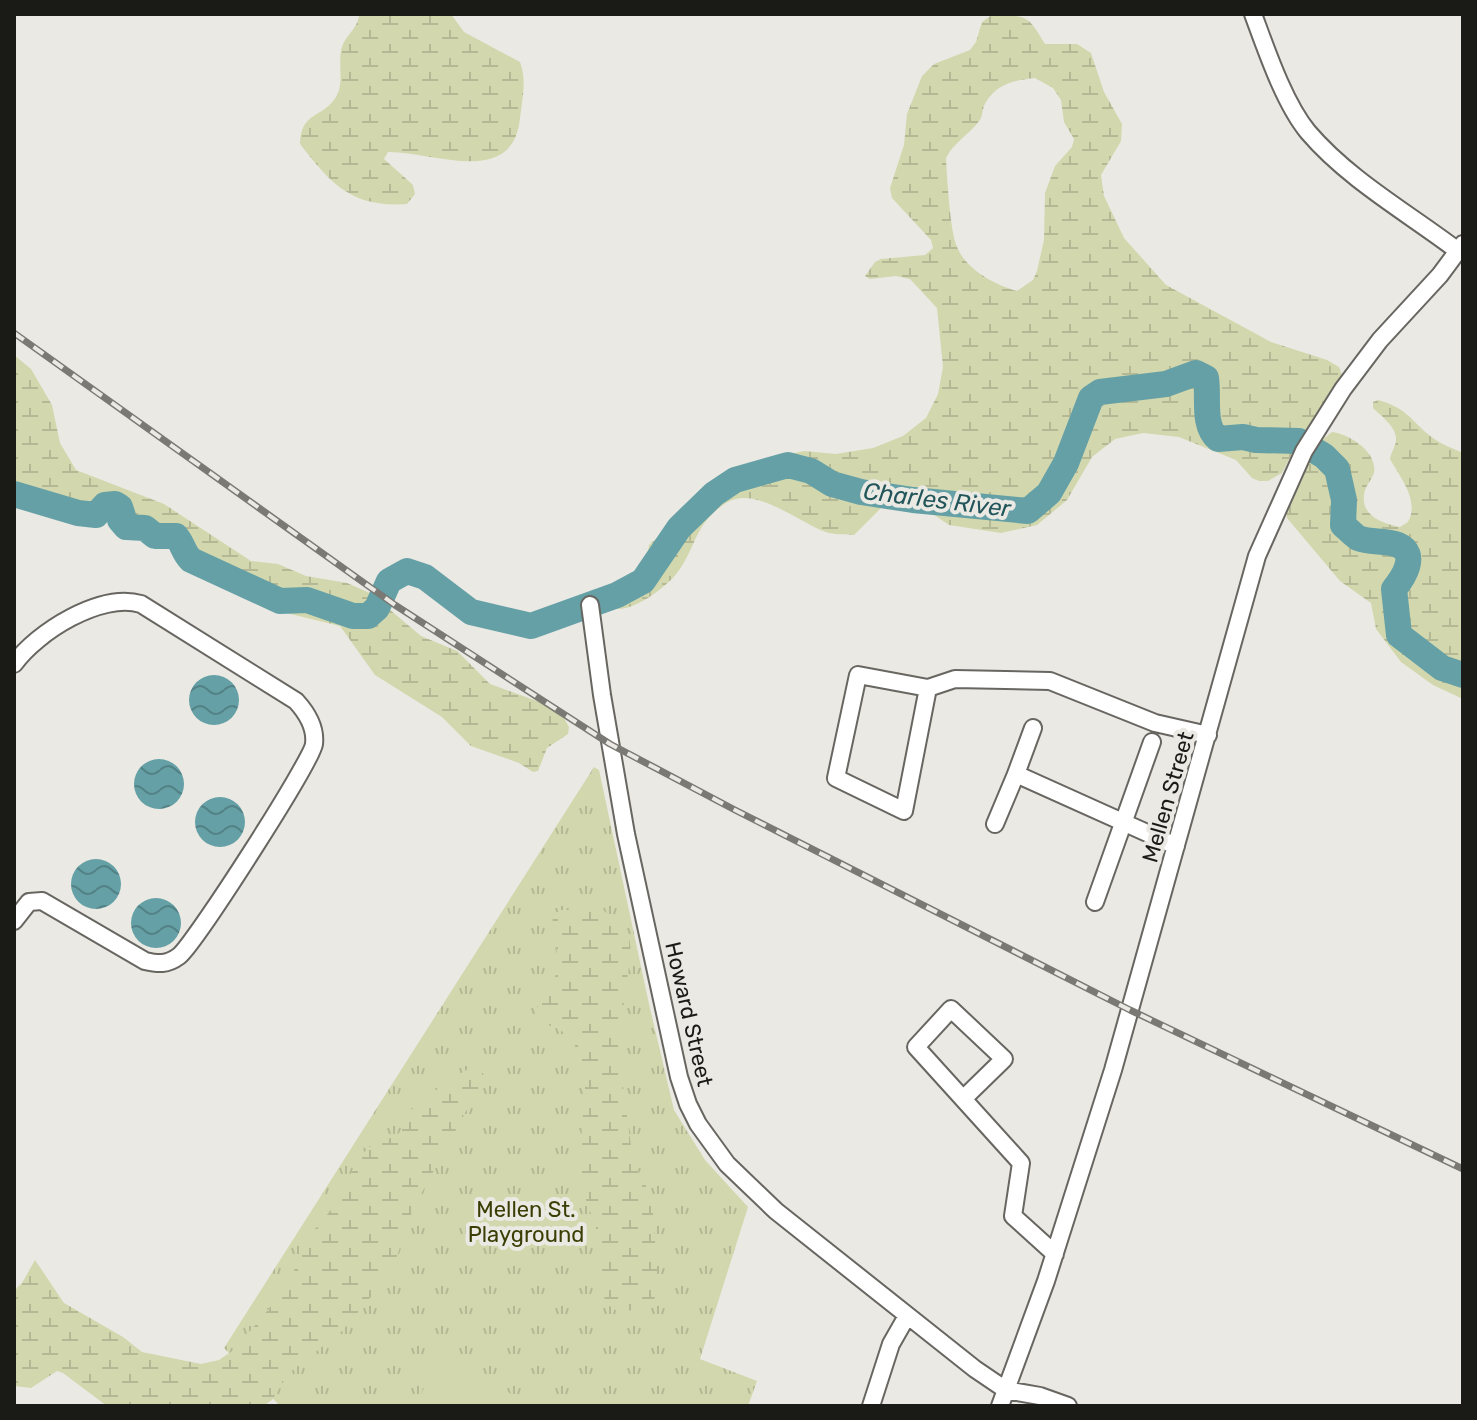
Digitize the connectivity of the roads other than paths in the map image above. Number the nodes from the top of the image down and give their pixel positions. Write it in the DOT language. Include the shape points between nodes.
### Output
graph roads {
  1 [pos="1253,14"];
  2 [pos="1460,247"];
  3 [pos="590,605"];
  4 [pos="14,664"];
  5 [pos="928,688"];
  6 [pos="1033,728"];
  7 [pos="1208,735"];
  8 [pos="1152,742"];
  9 [pos="1016,774"];
  10 [pos="1124,823"];
  11 [pos="995,824"];
  12 [pos="1176,846"];
  13 [pos="1095,902"];
  14 [pos="14,921"];
  15 [pos="963,1099"];
  16 [pos="1055,1254"];
  17 [pos="907,1316"];
  18 [pos="1003,1398"];
  19 [pos="871,1406"];
  20 [pos="1068,1406"];
  1 -- 2 [label="street" via="1273,69 1306,129 1343,167"];
  2 -- 7 [label="street, Mellen Street" via="1380,340 1307,445 1257,556"];
  3 -- 17 [label="street, Howard Street" via="626,834 688,1104 727,1164 776,1211"];
  4 -- 14 [label="street" via="50,629 109,602 128,600 296,701 307,713 314,743 226,890 190,944 172,961 145,961 42,901 29,902"];
  5 -- 5 [label="street" via="904,811 836,778 858,675"];
  5 -- 7 [label="street" via="955,679 1050,681 1155,723"];
  6 -- 9 [label="street"];
  7 -- 12 [label="street, Mellen Street"];
  8 -- 10 [label="street"];
  9 -- 10 [label="street"];
  9 -- 11 [label="street"];
  10 -- 12 [label="street"];
  10 -- 13 [label="street"];
  12 -- 16 [label="street, Mellen Street"];
  15 -- 15 [label="street" via="916,1047 951,1009 1004,1059"];
  15 -- 16 [label="street" via="1021,1163 1013,1216"];
  16 -- 18 [label="street, Mellen Street"];
  17 -- 18 [label="street, Howard Street"];
  17 -- 19 [label="street" via="891,1344"];
  18 -- 20 [label="street" via="1040,1396"];
}
